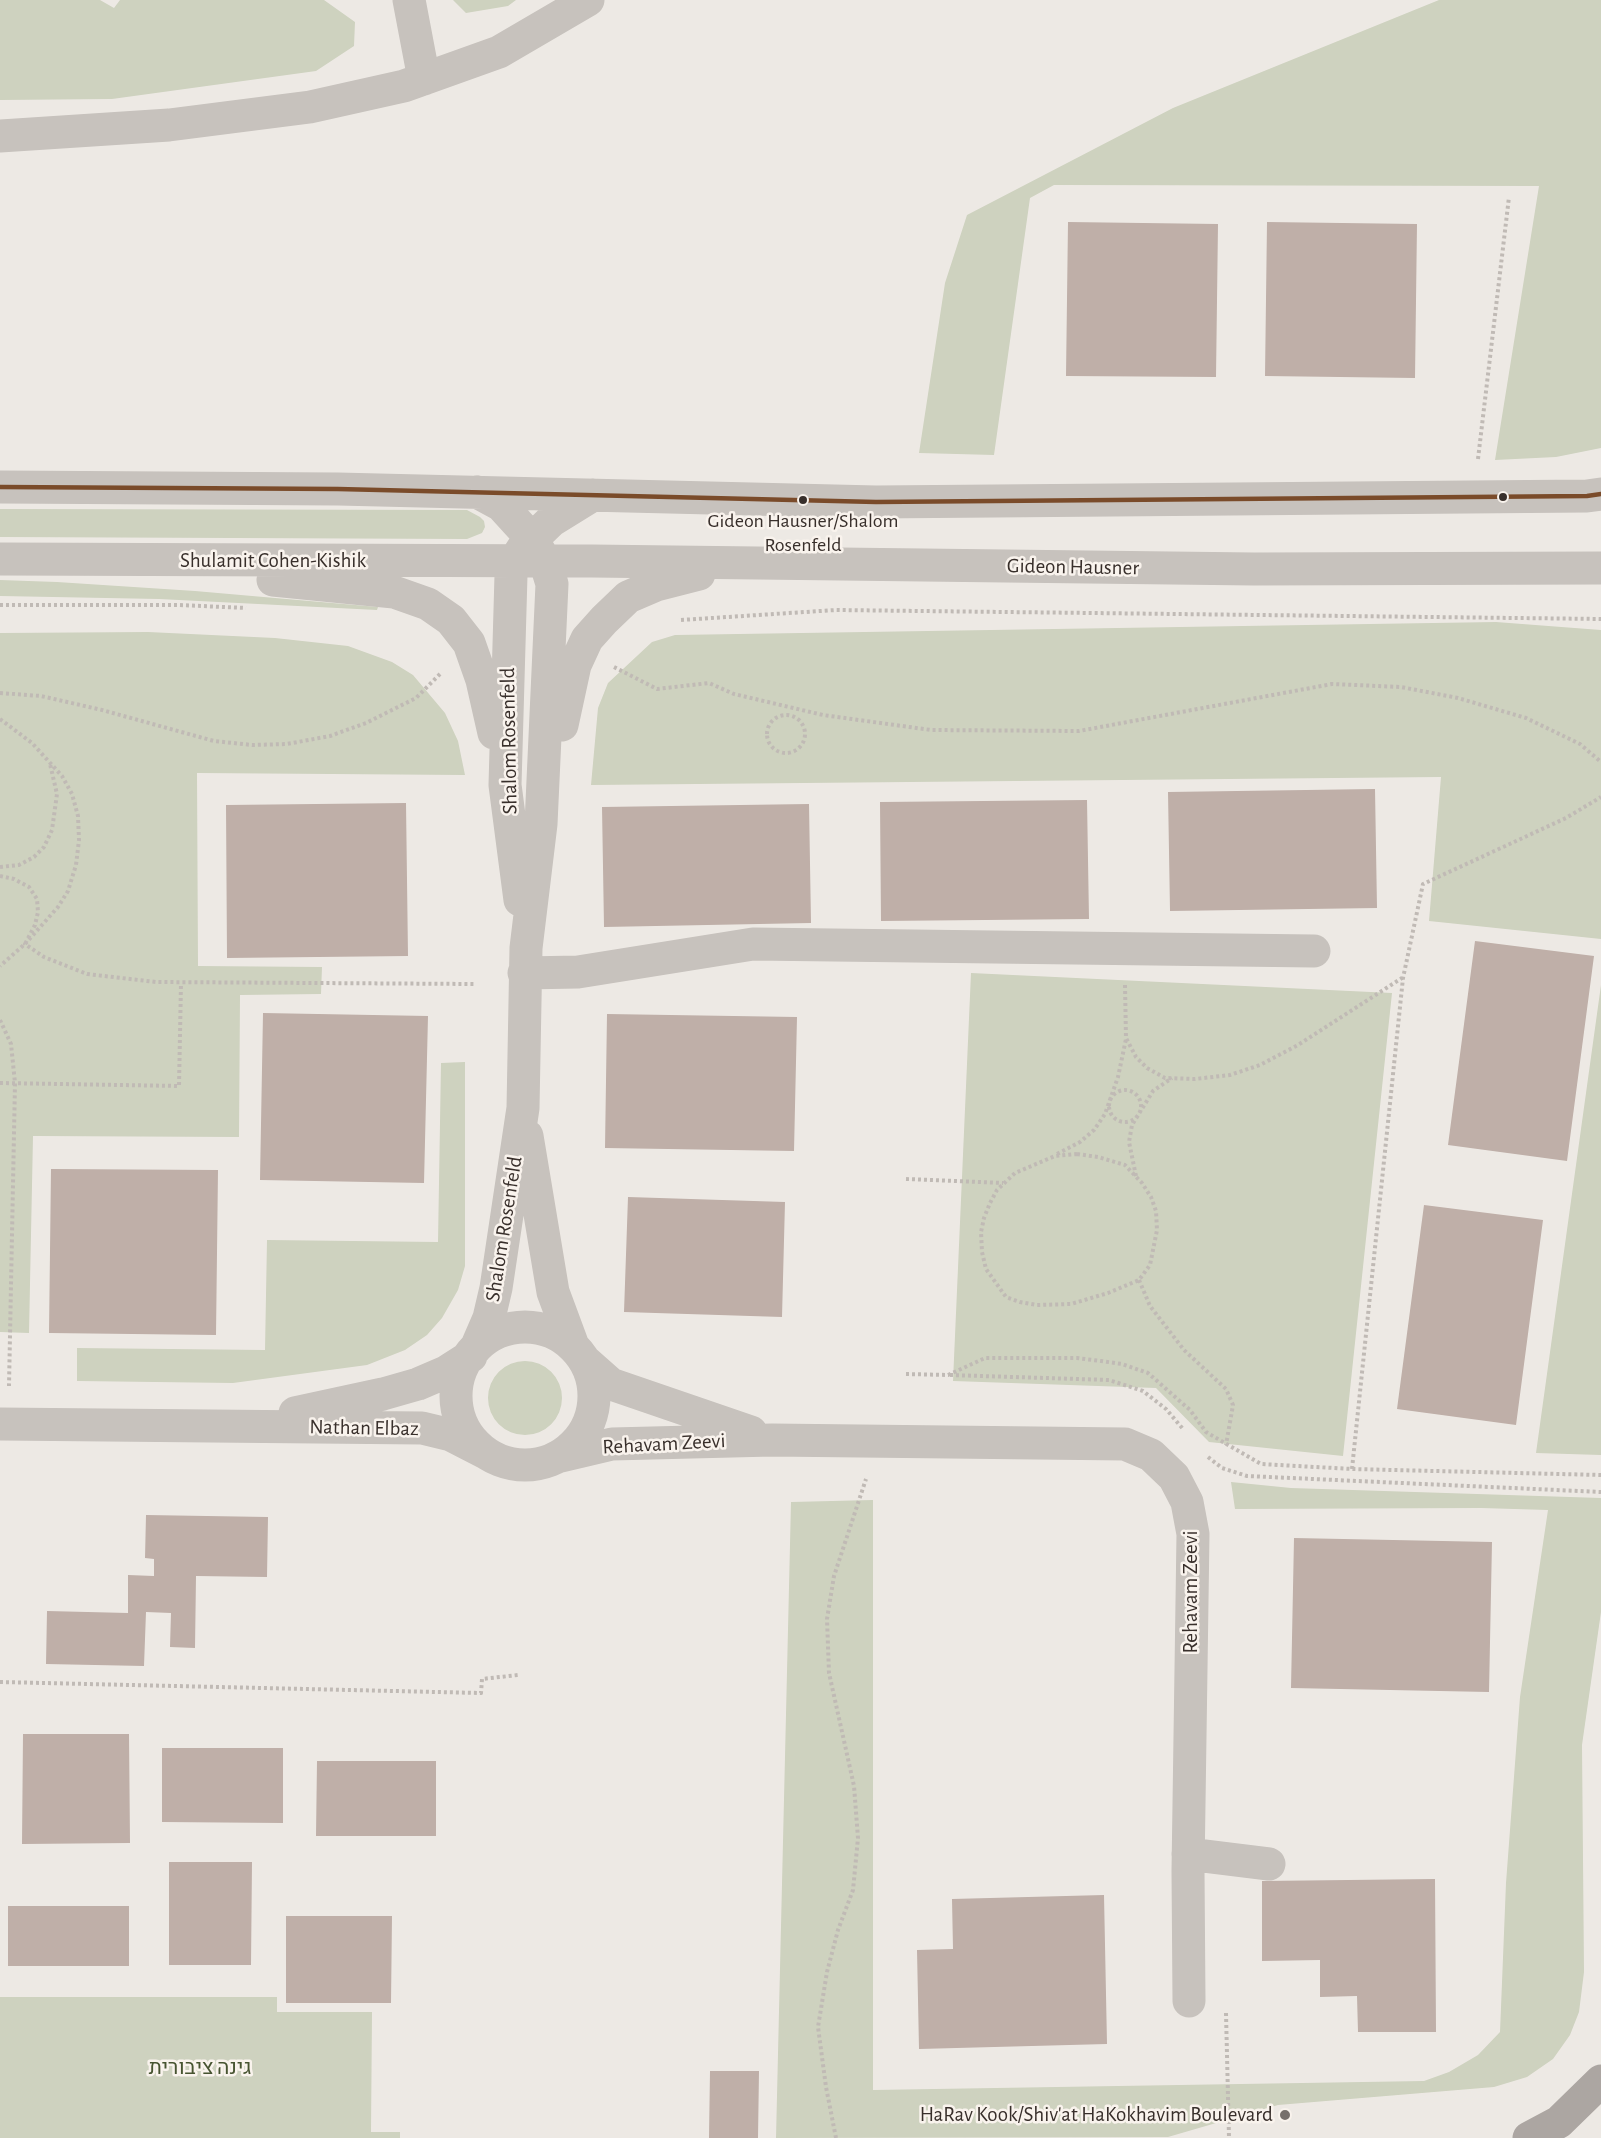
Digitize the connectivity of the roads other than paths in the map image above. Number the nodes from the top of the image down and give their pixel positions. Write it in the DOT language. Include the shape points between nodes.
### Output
graph roads {
  1 [pos="409,0"];
  2 [pos="588,0"];
  3 [pos="424,79"];
  4 [pos="0,136"];
  5 [pos="0,487"];
  6 [pos="477,492"];
  7 [pos="1601,494"];
  8 [pos="593,495"];
  9 [pos="530,554"];
  10 [pos="0,559"];
  11 [pos="182,561"];
  12 [pos="780,564"];
  13 [pos="1601,568"];
  14 [pos="505,785"];
  15 [pos="541,824"];
  16 [pos="1314,951"];
  17 [pos="525,960"];
  18 [pos="523,1108"];
  19 [pos="473,1352"];
  20 [pos="579,1353"];
  21 [pos="0,1424"];
  22 [pos="238,1426"];
  23 [pos="772,1440"];
  24 [pos="486,1453"];
  25 [pos="557,1457"];
  26 [pos="1188,1863"];
  27 [pos="1269,1864"];
  28 [pos="1189,2001"];
  29 [pos="1601,2081"];
  30 [pos="1529,2138"];
  1 -- 3 [label="street"];
  2 -- 3 [label="street" via="499,52"];
  3 -- 4 [label="street" via="310,107 169,125"];
  5 -- 6 [label="street"];
  6 -- 8 [label="street"];
  6 -- 9 [label="street, Shalom Rosenfeld" via="501,505"];
  7 -- 8 [label="street" via="876,502"];
  8 -- 9 [label="street" via="551,520"];
  9 -- 11 [label="street, Shulamit Cohen-Kishik"];
  9 -- 12 [label="street, Gideon Hausner"];
  9 -- 14 [label="street, Shalom Rosenfeld" via="511,575"];
  9 -- 15 [label="street, Shalom Rosenfeld" via="552,584"];
  10 -- 11 [label="street, Shulamit Cohen-Kishik"];
  11 -- 14 [label="street" via="200,570 241,577 393,592 428,604 451,620 469,643 482,680"];
  12 -- 13 [label="street, Gideon Hausner"];
  12 -- 15 [label="street" via="694,575 656,585 628,597 604,620 588,639 575,665"];
  14 -- 17 [label="street, Shalom Rosenfeld"];
  15 -- 17 [label="street, Shalom Rosenfeld"];
  16 -- 17 [label="street" via="753,944 578,972"];
  17 -- 18 [label="street, Shalom Rosenfeld"];
  18 -- 19 [label="street, Shalom Rosenfeld" via="496,1288 489,1318"];
  18 -- 20 [label="street, Shalom Rosenfeld" via="553,1292"];
  19 -- 20 [label="street" via="494,1335 525,1327 557,1335"];
  19 -- 22 [label="street, Nathan Elbaz" via="446,1372 406,1388"];
  19 -- 24 [label="street" via="457,1388 457,1405 466,1431"];
  20 -- 23 [label="street, Rehavam Zeevi" via="611,1384"];
  20 -- 25 [label="street" via="593,1379 595,1398 584,1433"];
  21 -- 22 [label="street, Nathan Elbaz"];
  22 -- 24 [label="street, Nathan Elbaz" via="422,1428 452,1435"];
  23 -- 25 [label="street, Rehavam Zeevi" via="612,1444"];
  23 -- 26 [label="street, Rehavam Zeevi" via="1125,1444 1151,1455 1173,1477 1188,1502 1193,1534"];
  24 -- 25 [label="street" via="503,1462 526,1466"];
  26 -- 27 [label="street"];
  26 -- 28 [label="street, Rehavam Zeevi"];
  29 -- 30 [label="main road" via="1560,2122"];
}
